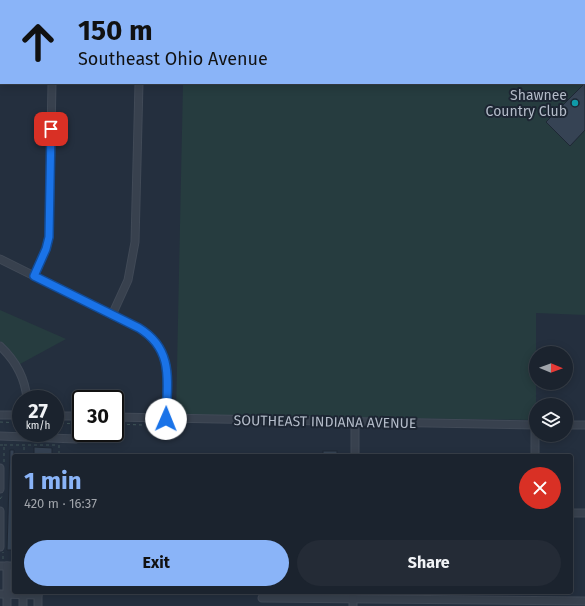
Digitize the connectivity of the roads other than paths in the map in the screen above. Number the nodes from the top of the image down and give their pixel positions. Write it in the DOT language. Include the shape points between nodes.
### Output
graph roads {
  1 [pos="52,84"];
  2 [pos="139,84"];
  3 [pos="0,259"];
  4 [pos="34,276"];
  5 [pos="112,315"];
  6 [pos="0,346"];
  7 [pos="25,390"];
  8 [pos="0,415"];
  9 [pos="12,415"];
  10 [pos="124,417"];
  11 [pos="166,419"];
  12 [pos="355,423"];
  13 [pos="529,425"];
  14 [pos="573,425"];
  15 [pos="585,425"];
  16 [pos="0,436"];
  17 [pos="72,439"];
  18 [pos="535,442"];
  19 [pos="355,454"];
  20 [pos="535,454"];
  21 [pos="0,468"];
  22 [pos="0,489"];
  23 [pos="0,511"];
  24 [pos="573,513"];
  25 [pos="585,514"];
  26 [pos="0,547"];
  27 [pos="7,566"];
  28 [pos="3,594"];
  29 [pos="24,594"];
  30 [pos="38,594"];
  31 [pos="533,594"];
  32 [pos="262,598"];
  33 [pos="353,599"];
  34 [pos="533,600"];
  35 [pos="585,601"];
  36 [pos="7,606"];
  37 [pos="23,606"];
  38 [pos="38,606"];
  1 -- 4 [label="street" via="49,237"];
  2 -- 5 [label="street" via="135,242 128,280"];
  3 -- 4 [label="street"];
  4 -- 5 [label="street"];
  5 -- 11 [label="street" via="146,332 162,351 167,368"];
  6 -- 7 [label="street" via="15,362"];
  8 -- 9 [label="street"];
  10 -- 11 [label="street, SOUTHEAST INDIANA AVENUE"];
  11 -- 12 [label="street, SOUTHEAST INDIANA AVENUE"];
  12 -- 13 [label="street, SOUTHEAST INDIANA AVENUE"];
  12 -- 19 [label="street"];
  14 -- 15 [label="street"];
  16 -- 17 [label="street"];
  18 -- 20 [label="street"];
  21 -- 22 [label="street"];
  23 -- 26 [label="street"];
  24 -- 25 [label="street"];
  27 -- 28 [label="street"];
  28 -- 36 [label="street"];
  29 -- 37 [label="street"];
  30 -- 38 [label="street"];
  31 -- 34 [label="street"];
  32 -- 33 [label="street"];
  33 -- 34 [label="street"];
  34 -- 35 [label="street"];
}
